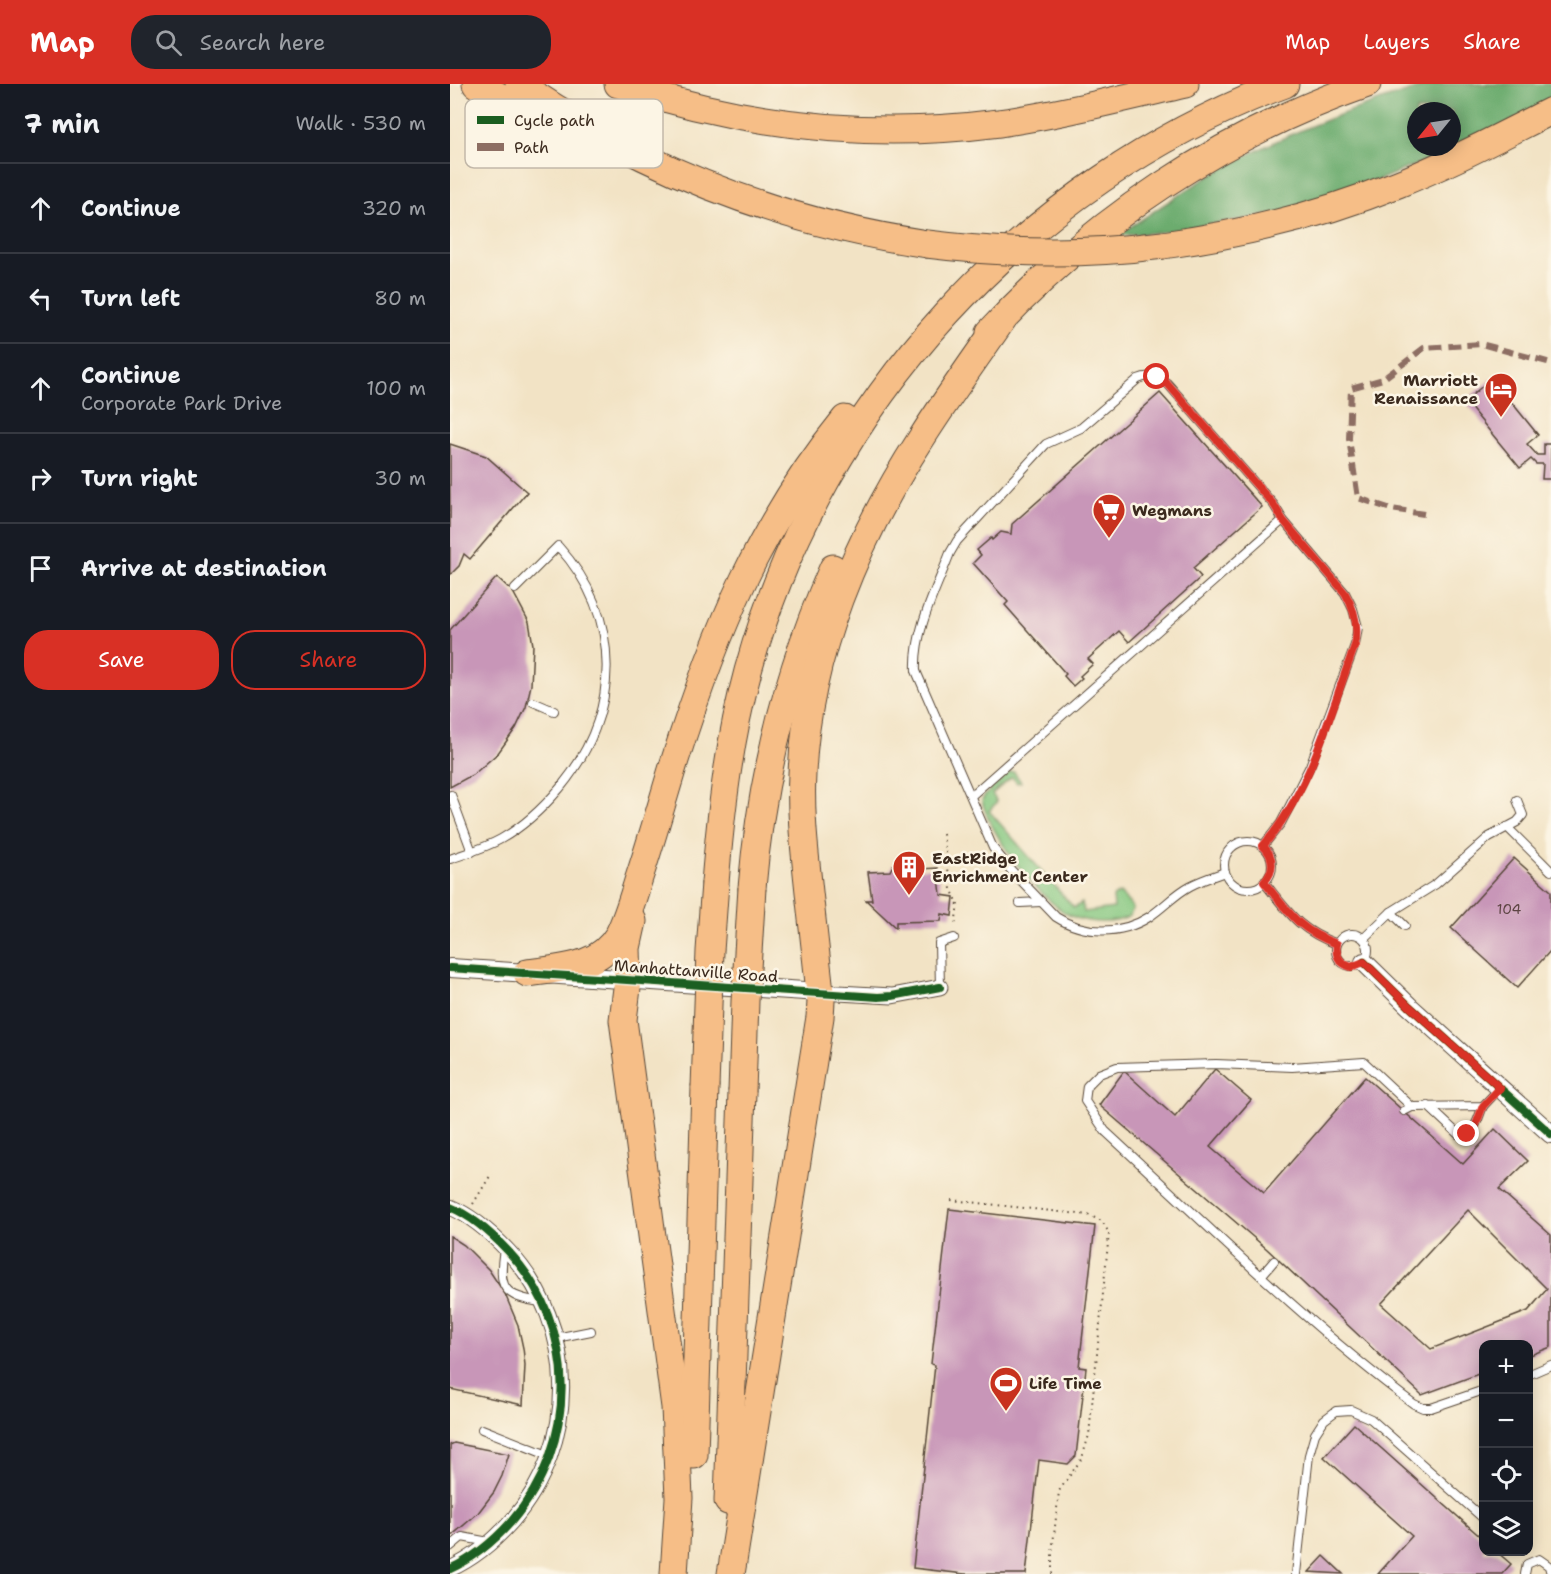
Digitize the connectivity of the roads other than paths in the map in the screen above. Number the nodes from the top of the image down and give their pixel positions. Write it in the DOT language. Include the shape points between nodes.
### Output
graph roads {
  1 [pos="476,84"];
  2 [pos="519,84"];
  3 [pos="618,84"];
  4 [pos="653,84"];
  5 [pos="1138,84"];
  6 [pos="1185,84"];
  7 [pos="1285,84"];
  8 [pos="1367,84"];
  9 [pos="506,99"];
  10 [pos="542,99"];
  11 [pos="704,109"];
  12 [pos="1063,111"];
  13 [pos="1551,111"];
  14 [pos="1551,124"];
  15 [pos="1472,151"];
  16 [pos="663,167"];
  17 [pos="649,168"];
  18 [pos="702,184"];
  19 [pos="949,310"];
  20 [pos="1003,319"];
  21 [pos="1283,520"];
  22 [pos="515,589"];
  23 [pos="533,702"];
  24 [pos="554,711"];
  25 [pos="451,795"];
  26 [pos="971,796"];
  27 [pos="1517,800"];
  28 [pos="656,826"];
  29 [pos="1508,827"];
  30 [pos="1263,846"];
  31 [pos="472,852"];
  32 [pos="450,859"];
  33 [pos="1551,871"];
  34 [pos="1226,872"];
  35 [pos="1264,882"];
  36 [pos="1041,902"];
  37 [pos="1020,903"];
  38 [pos="1391,912"];
  39 [pos="1405,926"];
  40 [pos="954,938"];
  41 [pos="1364,938"];
  42 [pos="1337,944"];
  43 [pos="1364,962"];
  44 [pos="450,968"];
  45 [pos="527,973"];
  46 [pos="628,980"];
  47 [pos="940,987"];
  48 [pos="820,992"];
  49 [pos="1500,1088"];
  50 [pos="1428,1106"];
  51 [pos="1483,1106"];
  52 [pos="1412,1107"];
  53 [pos="1404,1112"];
  54 [pos="1551,1134"];
  55 [pos="450,1207"];
  56 [pos="504,1247"];
  57 [pos="1274,1261"];
  58 [pos="1262,1275"];
  59 [pos="543,1302"];
  60 [pos="591,1331"];
  61 [pos="556,1338"];
  62 [pos="1551,1365"];
  63 [pos="1533,1373"];
  64 [pos="1479,1392"];
  65 [pos="482,1429"];
  66 [pos="550,1456"];
  67 [pos="1479,1515"];
  68 [pos="490,1542"];
  69 [pos="450,1547"];
  70 [pos="450,1569"];
  71 [pos="674,1574"];
  72 [pos="685,1574"];
  73 [pos="722,1574"];
  74 [pos="731,1574"];
  75 [pos="1296,1574"];
  76 [pos="1525,1574"];
  77 [pos="1551,1574"];
  1 -- 9 [label="highway"];
  2 -- 10 [label="highway"];
  3 -- 11 [label="highway"];
  4 -- 11 [label="highway"];
  5 -- 12 [label="highway"];
  6 -- 12 [label="highway"];
  7 -- 19 [label="highway" via="1185,129 1107,176 1033,231"];
  8 -- 20 [label="highway" via="1269,125 1179,175 1085,242"];
  11 -- 12 [label="highway" via="793,124 884,130 974,126"];
  13 -- 15 [label="highway"];
  14 -- 15 [label="highway"];
  15 -- 18 [label="highway, bridge" via="1399,184 1322,211 1244,231 1107,250 1038,252 927,244 810,220"];
  16 -- 18 [label="highway"];
  17 -- 18 [label="highway"];
  19 -- 28 [label="highway" via="856,406 805,471 766,533 719,634"];
  19 -- 72 [label="highway, bridge" via="897,371 857,428 817,497 779,580 749,668 733,735 722,803 710,951 696,1422"];
  20 -- 48 [label="highway" via="921,439 888,497 844,590 821,653 806,726 802,786"];
  20 -- 73 [label="highway, bridge" via="958,369 903,443 867,501 802,646 776,734 752,888 730,1474"];
  21 -- 26 [label="lane"];
  21 -- 26 [label="lane" via="1167,383 1157,377 1138,379 1081,428 1046,444 953,547 918,639 916,671"];
  21 -- 30 [label="lane" via="1345,593 1356,618 1357,636 1310,766 1285,816"];
  22 -- 31 [label="lane" via="558,546 571,561 597,607 604,630 607,654 603,697 598,723 575,770 527,821 502,839"];
  23 -- 24 [label="lane"];
  25 -- 31 [label="lane"];
  26 -- 36 [label="lane" via="993,848"];
  27 -- 29 [label="lane" via="1523,815"];
  28 -- 45 [label="highway" via="623,927 611,946 579,965"];
  28 -- 46 [label="highway" via="627,948"];
  29 -- 33 [label="lane"];
  29 -- 38 [label="lane" via="1489,837 1436,884"];
  30 -- 34 [label="lane" via="1251,841 1235,844 1225,856"];
  30 -- 35 [label="lane" via="1272,864"];
  31 -- 32 [label="lane"];
  34 -- 35 [label="lane" via="1240,887 1254,888"];
  34 -- 36 [label="lane" via="1190,886 1139,922 1114,930 1087,930 1065,923"];
  35 -- 42 [label="lane" via="1305,928"];
  36 -- 37 [label="lane"];
  38 -- 39 [label="lane"];
  38 -- 41 [label="lane"];
  40 -- 47 [label="lane" via="939,943"];
  41 -- 42 [label="lane" via="1351,934"];
  41 -- 43 [label="lane" via="1369,951"];
  42 -- 43 [label="lane" via="1338,958 1346,965"];
  43 -- 49 [label="street"];
  44 -- 45 [label="street, Manhattanville Road"];
  45 -- 46 [label="street, Manhattanville Road"];
  46 -- 48 [label="street, Manhattanville Road"];
  46 -- 71 [label="highway" via="624,1031 677,1421 679,1498"];
  47 -- 48 [label="street, Manhattanville Road" via="892,996"];
  48 -- 74 [label="highway" via="818,1042"];
  49 -- 51 [label="lane"];
  49 -- 54 [label="street"];
  50 -- 51 [label="lane"];
  50 -- 51 [label="lane" via="1458,1134 1474,1130"];
  50 -- 52 [label="lane"];
  52 -- 53 [label="lane"];
  52 -- 58 [label="lane" via="1364,1062 1292,1067 1118,1066 1099,1074 1087,1086 1085,1101 1105,1131"];
  55 -- 56 [label="street"];
  56 -- 59 [label="street" via="522,1266"];
  56 -- 59 [label="lane" via="501,1279 509,1292 522,1300"];
  57 -- 58 [label="lane"];
  58 -- 64 [label="lane" via="1362,1366 1414,1404 1431,1408"];
  59 -- 61 [label="street"];
  60 -- 61 [label="lane"];
  61 -- 66 [label="street" via="562,1385 559,1427"];
  62 -- 63 [label="lane"];
  65 -- 66 [label="lane"];
  66 -- 68 [label="street" via="525,1505"];
  67 -- 75 [label="lane" via="1371,1419 1351,1410 1336,1411 1315,1434"];
  68 -- 69 [label="lane" via="462,1537"];
  68 -- 70 [label="street"];
  76 -- 77 [label="lane" via="1527,1564 1539,1559 1547,1563"];
}
